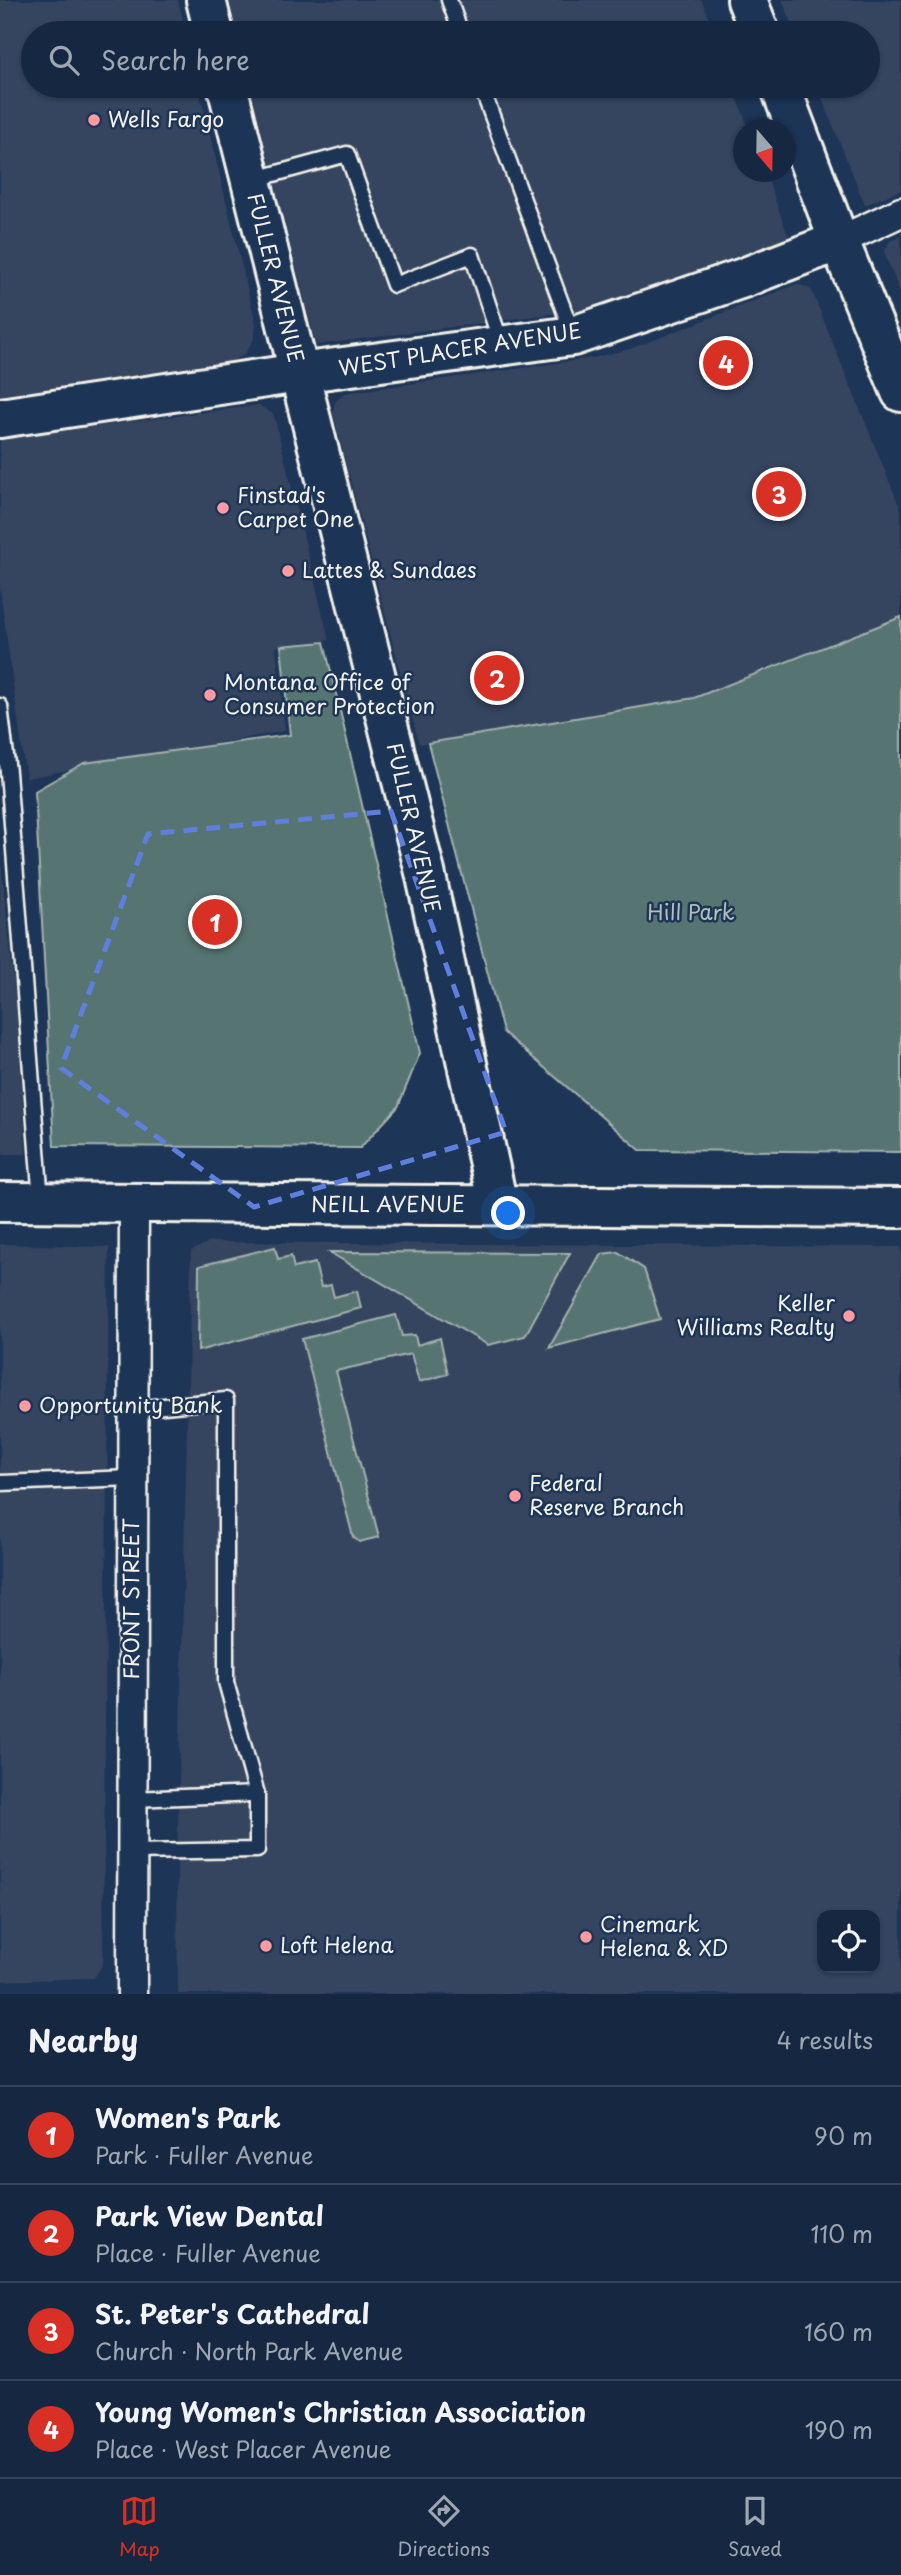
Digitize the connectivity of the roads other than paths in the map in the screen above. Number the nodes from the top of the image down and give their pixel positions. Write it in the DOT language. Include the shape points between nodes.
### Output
graph roads {
  1 [pos="206,0"];
  2 [pos="449,0"];
  3 [pos="747,0"];
  4 [pos="211,21"];
  5 [pos="457,21"];
  6 [pos="755,21"];
  7 [pos="230,98"];
  8 [pos="485,98"];
  9 [pos="785,98"];
  10 [pos="250,180"];
  11 [pos="901,212"];
  12 [pos="839,241"];
  13 [pos="573,336"];
  14 [pos="502,345"];
  15 [pos="299,373"];
  16 [pos="901,392"];
  17 [pos="0,417"];
  18 [pos="0,706"];
  19 [pos="0,1202"];
  20 [pos="41,1203"];
  21 [pos="134,1204"];
  22 [pos="498,1205"];
  23 [pos="901,1208"];
  24 [pos="133,1409"];
  25 [pos="133,1478"];
  26 [pos="0,1483"];
  27 [pos="257,1794"];
  28 [pos="132,1799"];
  29 [pos="132,1852"];
  30 [pos="132,1994"];
  1 -- 4 [label="street"];
  2 -- 5 [label="lane"];
  3 -- 6 [label="street"];
  7 -- 10 [label="street, FULLER AVENUE"];
  8 -- 13 [label="lane"];
  9 -- 12 [label="street"];
  10 -- 14 [label="lane" via="347,154 394,285 472,256"];
  10 -- 15 [label="street, FULLER AVENUE"];
  11 -- 12 [label="street, WEST PLACER AVENUE"];
  12 -- 13 [label="street, WEST PLACER AVENUE"];
  12 -- 16 [label="street"];
  13 -- 14 [label="street, WEST PLACER AVENUE"];
  14 -- 15 [label="street, WEST PLACER AVENUE"];
  15 -- 17 [label="street, WEST PLACER AVENUE"];
  15 -- 22 [label="street, FULLER AVENUE" via="425,872"];
  18 -- 20 [label="lane"];
  19 -- 20 [label="street, NEILL AVENUE"];
  20 -- 21 [label="street, NEILL AVENUE"];
  21 -- 22 [label="street, NEILL AVENUE"];
  21 -- 24 [label="street, FRONT STREET"];
  22 -- 23 [label="street, NEILL AVENUE"];
  24 -- 25 [label="street, FRONT STREET"];
  24 -- 27 [label="lane" via="226,1400 226,1682"];
  25 -- 26 [label="lane"];
  25 -- 28 [label="street, FRONT STREET"];
  27 -- 28 [label="lane"];
  27 -- 29 [label="lane" via="257,1850"];
  28 -- 29 [label="street, FRONT STREET"];
  29 -- 30 [label="street, FRONT STREET"];
}
